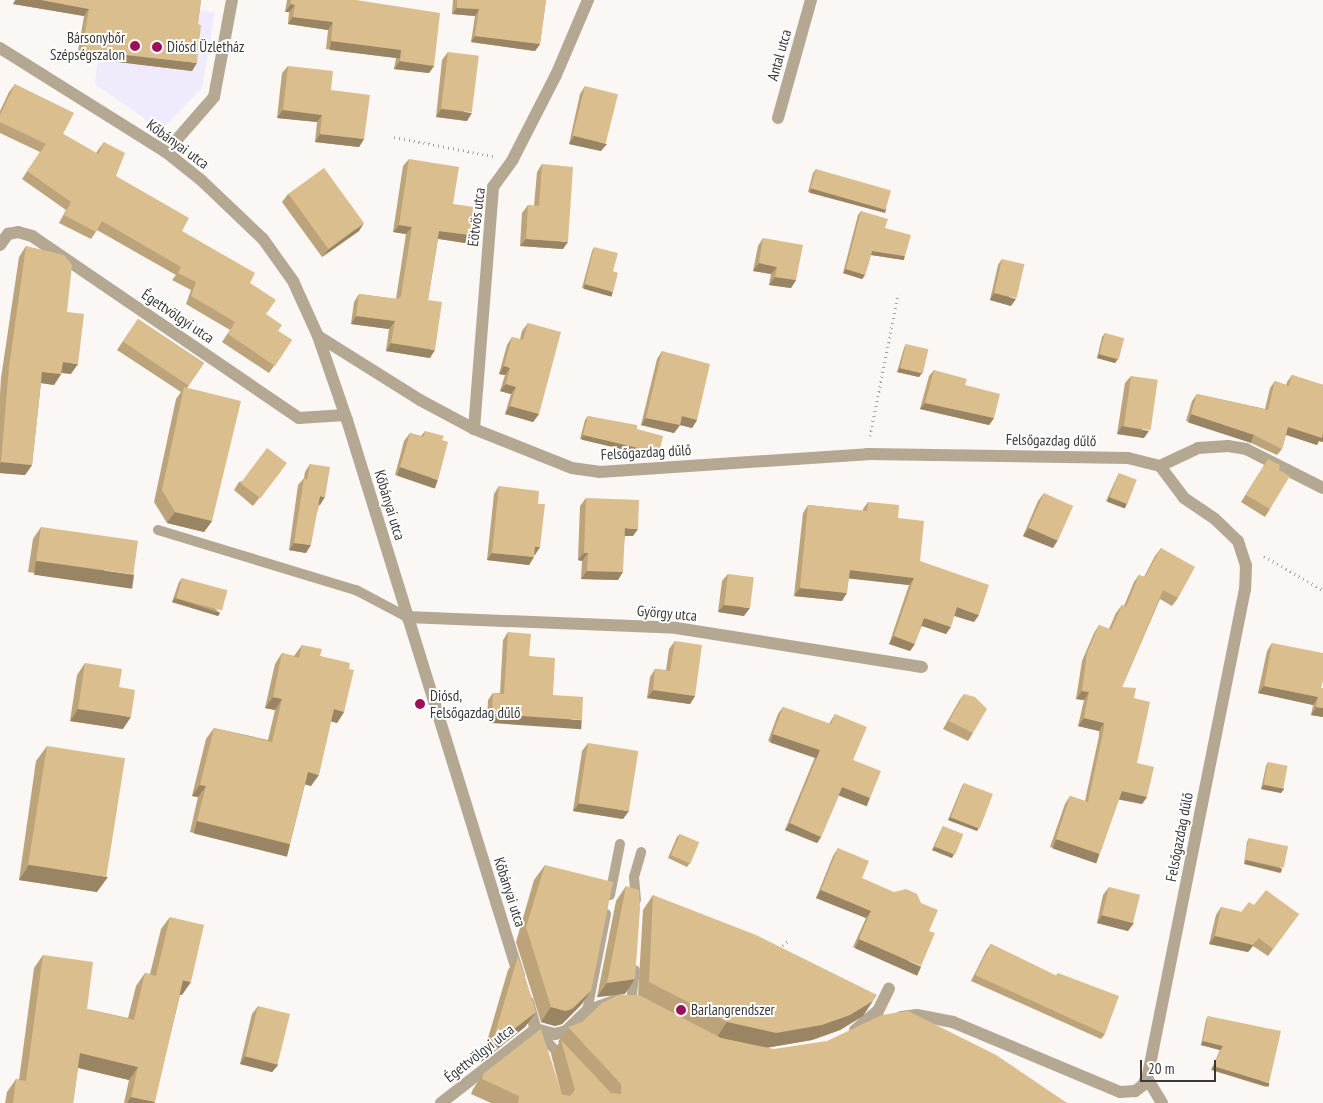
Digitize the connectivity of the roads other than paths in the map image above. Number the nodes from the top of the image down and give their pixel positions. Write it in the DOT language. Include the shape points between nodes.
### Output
graph roads {
  1 [pos="232,0"];
  2 [pos="588,0"];
  3 [pos="811,0"];
  4 [pos="0,48"];
  5 [pos="778,118"];
  6 [pos="166,152"];
  7 [pos="0,245"];
  8 [pos="318,336"];
  9 [pos="345,415"];
  10 [pos="474,430"];
  11 [pos="1160,466"];
  12 [pos="1323,488"];
  13 [pos="158,530"];
  14 [pos="407,617"];
  15 [pos="922,667"];
  16 [pos="620,844"];
  17 [pos="641,852"];
  18 [pos="636,914"];
  19 [pos="636,957"];
  20 [pos="889,988"];
  21 [pos="635,1004"];
  22 [pos="587,1011"];
  23 [pos="869,1022"];
  24 [pos="536,1029"];
  25 [pos="843,1037"];
  26 [pos="544,1057"];
  27 [pos="568,1065"];
  28 [pos="1147,1078"];
  29 [pos="441,1103"];
  30 [pos="1162,1103"];
  1 -- 6 [label="street" via="218,90"];
  2 -- 10 [label="street, Eötvös utca" via="556,75 513,159 493,188"];
  3 -- 5 [label="street, Antal utca"];
  4 -- 6 [label="street, Kőbányai utca"];
  6 -- 8 [label="street, Kőbányai utca" via="229,204 263,239 293,281"];
  7 -- 9 [label="street, Égettvölgyi utca" via="8,234 18,232 32,236 299,418"];
  8 -- 9 [label="street, Kőbányai utca"];
  8 -- 10 [label="street, Felsőgazdag dűlő"];
  9 -- 14 [label="street, Kőbányai utca"];
  10 -- 11 [label="street, Felsőgazdag dűlő" via="572,468 599,472 867,454 1128,458"];
  11 -- 12 [label="street" via="1198,448 1228,446 1246,449"];
  11 -- 28 [label="street, Felsőgazdag dűlő" via="1184,498 1215,519 1238,541 1246,565 1245,590"];
  13 -- 14 [label="lane" via="356,590"];
  14 -- 15 [label="street, György utca" via="676,628"];
  14 -- 24 [label="street, Kőbányai utca"];
  16 -- 22 [label="lane"];
  17 -- 18 [label="lane" via="634,877"];
  19 -- 21 [label="lane"];
  20 -- 23 [label="street"];
  21 -- 22 [label="street" via="606,1002"];
  22 -- 24 [label="street" via="566,1030 555,1034"];
  23 -- 25 [label="street"];
  23 -- 28 [label="street" via="917,1015 953,1022 1120,1092 1135,1091"];
  24 -- 26 [label="street, Kőbányai utca"];
  24 -- 27 [label="lane"];
  24 -- 29 [label="street, Égettvölgyi utca"];
  28 -- 30 [label="street"];
}
